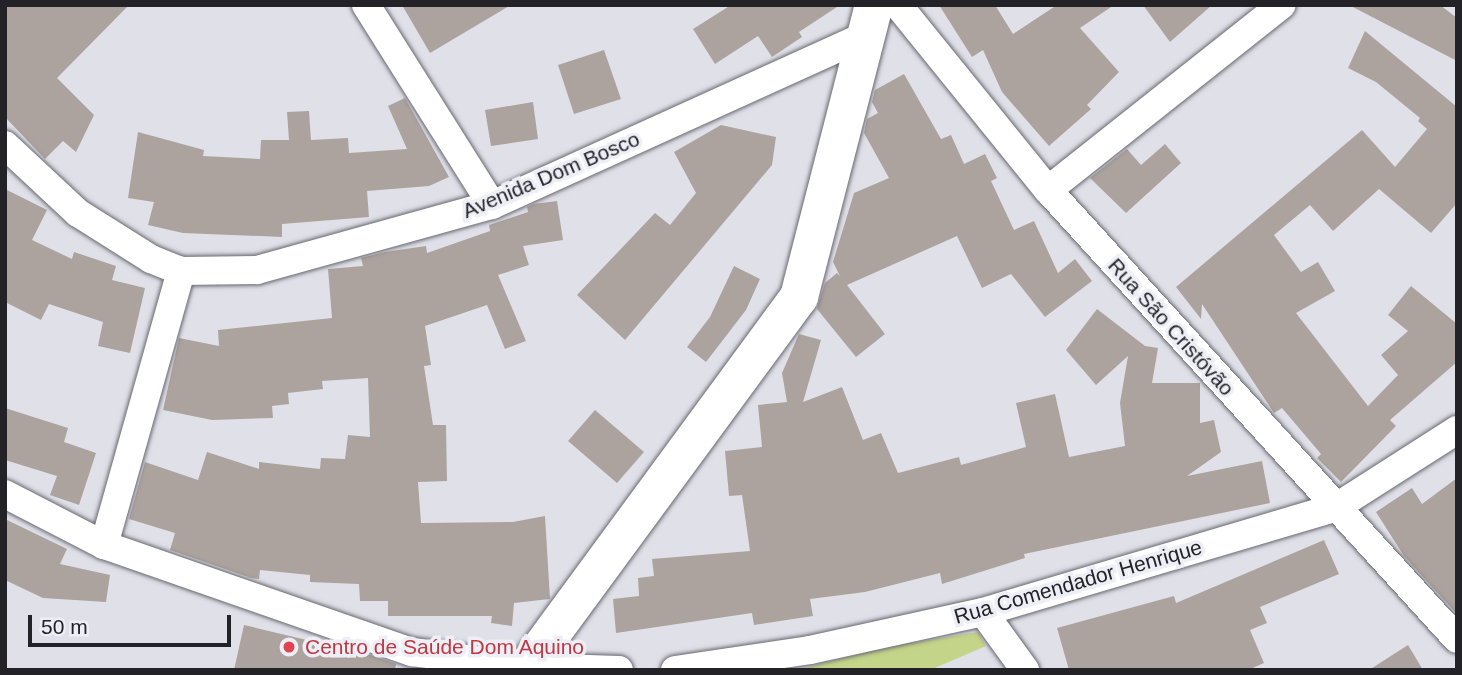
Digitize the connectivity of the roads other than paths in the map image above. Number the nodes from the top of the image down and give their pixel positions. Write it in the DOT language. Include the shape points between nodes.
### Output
graph roads {
  1 [pos="366,5"];
  2 [pos="898,5"];
  3 [pos="1281,5"];
  4 [pos="869,20"];
  5 [pos="5,145"];
  6 [pos="1048,190"];
  7 [pos="492,205"];
  8 [pos="181,271"];
  9 [pos="1457,430"];
  10 [pos="5,494"];
  11 [pos="1335,508"];
  12 [pos="104,545"];
  13 [pos="982,612"];
  14 [pos="1457,639"];
  15 [pos="526,669"];
  16 [pos="620,670"];
  17 [pos="676,670"];
  18 [pos="1025,670"];
  1 -- 7 [label="street"];
  2 -- 6 [label="street, Rua São Cristóvão"];
  3 -- 6 [label="street"];
  4 -- 7 [label="street, Avenida Dom Bosco"];
  4 -- 15 [label="street, Avenida Dom Bosco" via="799,297"];
  5 -- 8 [label="street" via="78,213 151,259"];
  6 -- 11 [label="street, Rua São Cristóvão"];
  7 -- 8 [label="street, Avenida Dom Bosco" via="257,270"];
  8 -- 12 [label="street"];
  9 -- 11 [label="street, Rua Comendador Henrique"];
  10 -- 12 [label="street"];
  11 -- 13 [label="street, Rua Comendador Henrique"];
  11 -- 14 [label="street, Rua São Cristóvão"];
  12 -- 15 [label="street" via="412,653"];
  13 -- 17 [label="street, Rua Comendador Henrique" via="810,650"];
  13 -- 18 [label="street"];
  15 -- 16 [label="street"];
}
